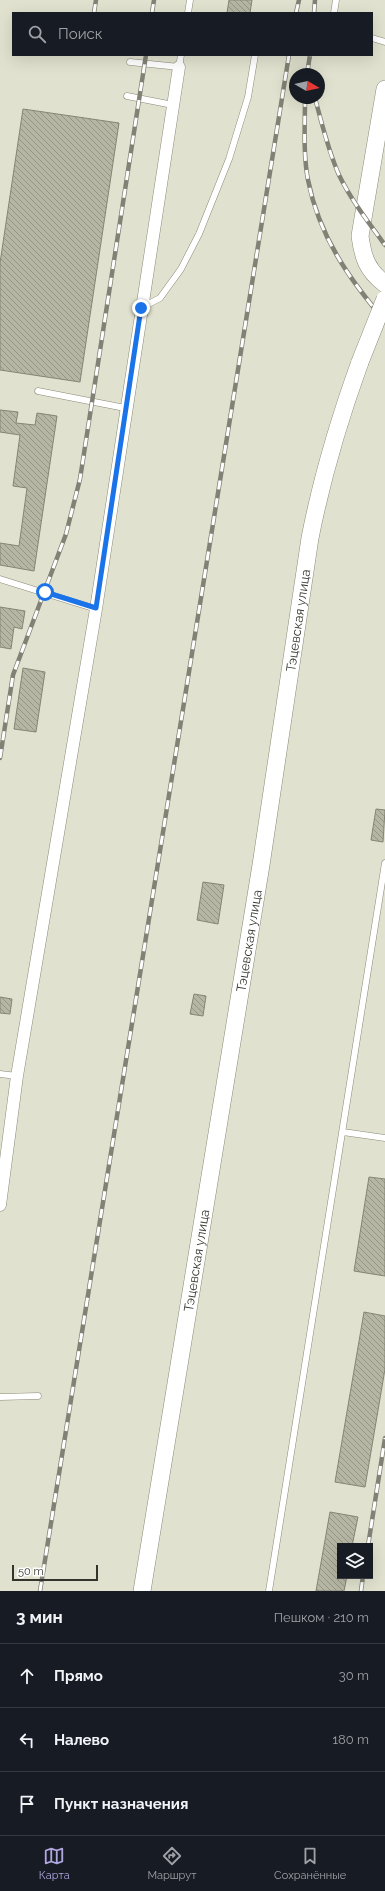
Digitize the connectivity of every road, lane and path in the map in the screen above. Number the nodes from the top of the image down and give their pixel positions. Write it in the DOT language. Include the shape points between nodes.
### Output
graph roads {
  1 [pos="190,0"];
  2 [pos="336,0"];
  3 [pos="188,12"];
  4 [pos="334,12"];
  5 [pos="373,38"];
  6 [pos="385,42"];
  7 [pos="255,56"];
  8 [pos="180,61"];
  9 [pos="130,62"];
  10 [pos="385,89"];
  11 [pos="127,96"];
  12 [pos="173,105"];
  13 [pos="385,284"];
  14 [pos="385,299"];
  15 [pos="141,308"];
  16 [pos="38,391"];
  17 [pos="125,408"];
  18 [pos="0,579"];
  19 [pos="96,608"];
  20 [pos="385,863"];
  21 [pos="0,1074"];
  22 [pos="17,1076"];
  23 [pos="343,1132"];
  24 [pos="385,1138"];
  25 [pos="0,1205"];
  26 [pos="38,1396"];
  27 [pos="0,1397"];
  28 [pos="142,1591"];
  29 [pos="269,1591"];
  1 -- 3 [label="lane"];
  2 -- 4 [label="lane"];
  5 -- 6 [label="lane"];
  7 -- 15 [label="lane" via="248,96 229,159 199,234 181,269 160,298"];
  8 -- 9 [label="lane"];
  8 -- 12 [label="street"];
  10 -- 13 [label="street" via="360,236 362,254 373,274"];
  11 -- 12 [label="lane"];
  12 -- 15 [label="street"];
  14 -- 28 [label="street, Тэцевская улица, bridge" via="331,447 310,538 261,865"];
  15 -- 17 [label="street"];
  16 -- 17 [label="lane"];
  17 -- 19 [label="street"];
  18 -- 19 [label="lane"];
  19 -- 22 [label="street"];
  20 -- 23 [label="lane"];
  21 -- 22 [label="lane"];
  22 -- 25 [label="street"];
  23 -- 24 [label="lane"];
  23 -- 29 [label="lane"];
  26 -- 27 [label="lane"];
}
